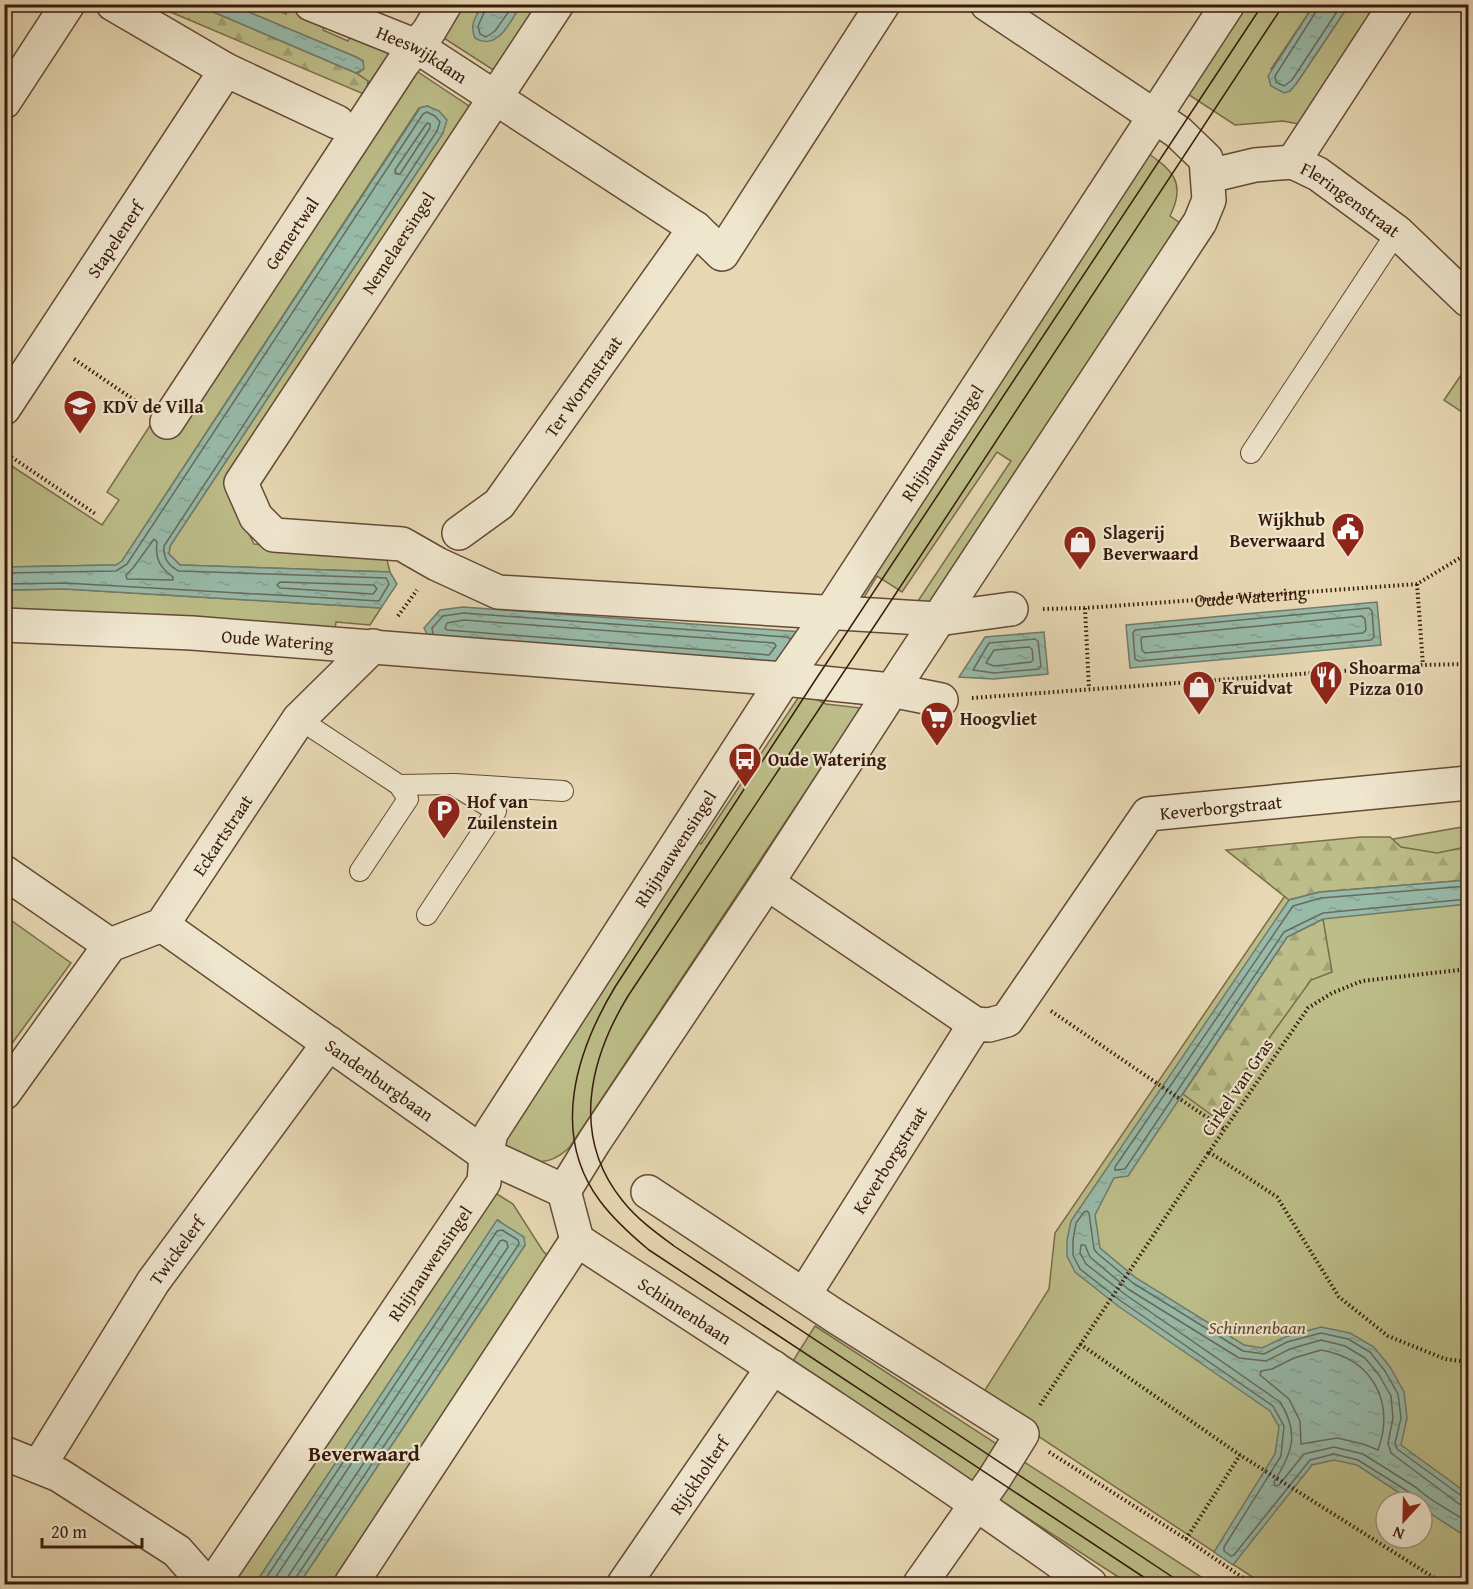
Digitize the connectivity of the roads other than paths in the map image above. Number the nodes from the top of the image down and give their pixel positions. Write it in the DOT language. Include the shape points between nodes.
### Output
graph roads {
  1 [pos="68,4"];
  2 [pos="113,4"];
  3 [pos="311,4"];
  4 [pos="445,4"];
  5 [pos="557,4"];
  6 [pos="883,4"];
  7 [pos="987,4"];
  8 [pos="1228,4"];
  9 [pos="1396,4"];
  10 [pos="416,46"];
  11 [pos="226,70"];
  12 [pos="495,98"];
  13 [pos="4,102"];
  14 [pos="1154,117"];
  15 [pos="337,122"];
  16 [pos="1293,162"];
  17 [pos="1209,177"];
  18 [pos="695,228"];
  19 [pos="1396,232"];
  20 [pos="1468,300"];
  21 [pos="4,408"];
  22 [pos="168,422"];
  23 [pos="1251,453"];
  24 [pos="459,533"];
  25 [pos="1011,609"];
  26 [pos="831,612"];
  27 [pos="938,619"];
  28 [pos="4,625"];
  29 [pos="373,646"];
  30 [pos="784,679"];
  31 [pos="891,690"];
  32 [pos="941,700"];
  33 [pos="299,719"];
  34 [pos="1468,783"];
  35 [pos="452,784"];
  36 [pos="399,785"];
  37 [pos="563,791"];
  38 [pos="360,871"];
  39 [pos="4,872"];
  40 [pos="767,883"];
  41 [pos="427,915"];
  42 [pos="162,925"];
  43 [pos="110,945"];
  44 [pos="975,1024"];
  45 [pos="329,1043"];
  46 [pos="4,1093"];
  47 [pos="486,1155"];
  48 [pos="564,1191"];
  49 [pos="648,1192"];
  50 [pos="577,1240"];
  51 [pos="804,1295"];
  52 [pos="773,1367"];
  53 [pos="4,1453"];
  54 [pos="39,1466"];
  55 [pos="976,1503"];
  56 [pos="206,1584"];
  57 [pos="213,1584"];
  58 [pos="351,1584"];
  59 [pos="624,1584"];
  60 [pos="920,1584"];
  61 [pos="1090,1584"];
  1 -- 13 [label="street"];
  2 -- 11 [label="street"];
  3 -- 10 [label="street, Heeswijkdam"];
  4 -- 10 [label="street"];
  5 -- 12 [label="street, Nemelaersingel"];
  6 -- 18 [label="street" via="722,254"];
  7 -- 14 [label="street"];
  8 -- 14 [label="street, Rhijnauwensingel"];
  9 -- 16 [label="street"];
  10 -- 12 [label="street, Heeswijkdam"];
  10 -- 22 [label="street, Gemertwal"];
  11 -- 15 [label="street"];
  11 -- 21 [label="street, Stapelenerf"];
  12 -- 18 [label="street"];
  12 -- 26 [label="street, Nemelaersingel" via="241,483 256,517 274,536 402,544 498,592"];
  14 -- 17 [label="street" via="1178,132 1206,159"];
  14 -- 26 [label="street, Rhijnauwensingel"];
  16 -- 17 [label="street, Fleringenstraat" via="1255,165"];
  16 -- 19 [label="street, Fleringenstraat" via="1318,174"];
  17 -- 27 [label="street" via="1209,200 1200,222"];
  18 -- 24 [label="street, Ter Wormstraat" via="499,504"];
  19 -- 20 [label="street, Fleringenstraat"];
  19 -- 23 [label="lane"];
  25 -- 27 [label="street"];
  26 -- 27 [label="street"];
  26 -- 30 [label="street, Rhijnauwensingel"];
  27 -- 31 [label="street"];
  28 -- 29 [label="street, Oude Watering"];
  29 -- 30 [label="street, Oude Watering"];
  29 -- 33 [label="street, Eckartstraat"];
  30 -- 31 [label="street, Oude Watering"];
  30 -- 47 [label="street, Rhijnauwensingel" via="491,1133"];
  31 -- 32 [label="street, Oude Watering"];
  31 -- 40 [label="street"];
  33 -- 36 [label="lane"];
  33 -- 42 [label="street, Eckartstraat"];
  34 -- 44 [label="street, Keverborgstraat" via="1148,814 1007,1020"];
  35 -- 36 [label="lane"];
  35 -- 37 [label="lane"];
  35 -- 41 [label="lane" via="496,811"];
  36 -- 38 [label="lane" via="408,799"];
  39 -- 43 [label="street"];
  40 -- 44 [label="street"];
  40 -- 48 [label="street"];
  42 -- 43 [label="street"];
  42 -- 45 [label="street, Sandenburgbaan"];
  43 -- 46 [label="street"];
  44 -- 51 [label="street, Keverborgstraat"];
  45 -- 47 [label="street, Sandenburgbaan"];
  45 -- 54 [label="street, Twickelerf" via="153,1282"];
  47 -- 48 [label="street, Sandenburgbaan"];
  47 -- 57 [label="street, Rhijnauwensingel" via="484,1182"];
  48 -- 50 [label="street"];
  49 -- 51 [label="street"];
  50 -- 52 [label="street, Schinnenbaan"];
  50 -- 58 [label="street"];
  51 -- 55 [label="street" via="1009,1426 1003,1465"];
  52 -- 55 [label="street, Schinnenbaan"];
  52 -- 59 [label="street, Rijckholterf"];
  53 -- 54 [label="street"];
  54 -- 56 [label="street" via="177,1551"];
  55 -- 60 [label="street"];
  55 -- 61 [label="street, Schinnenbaan"];
}
